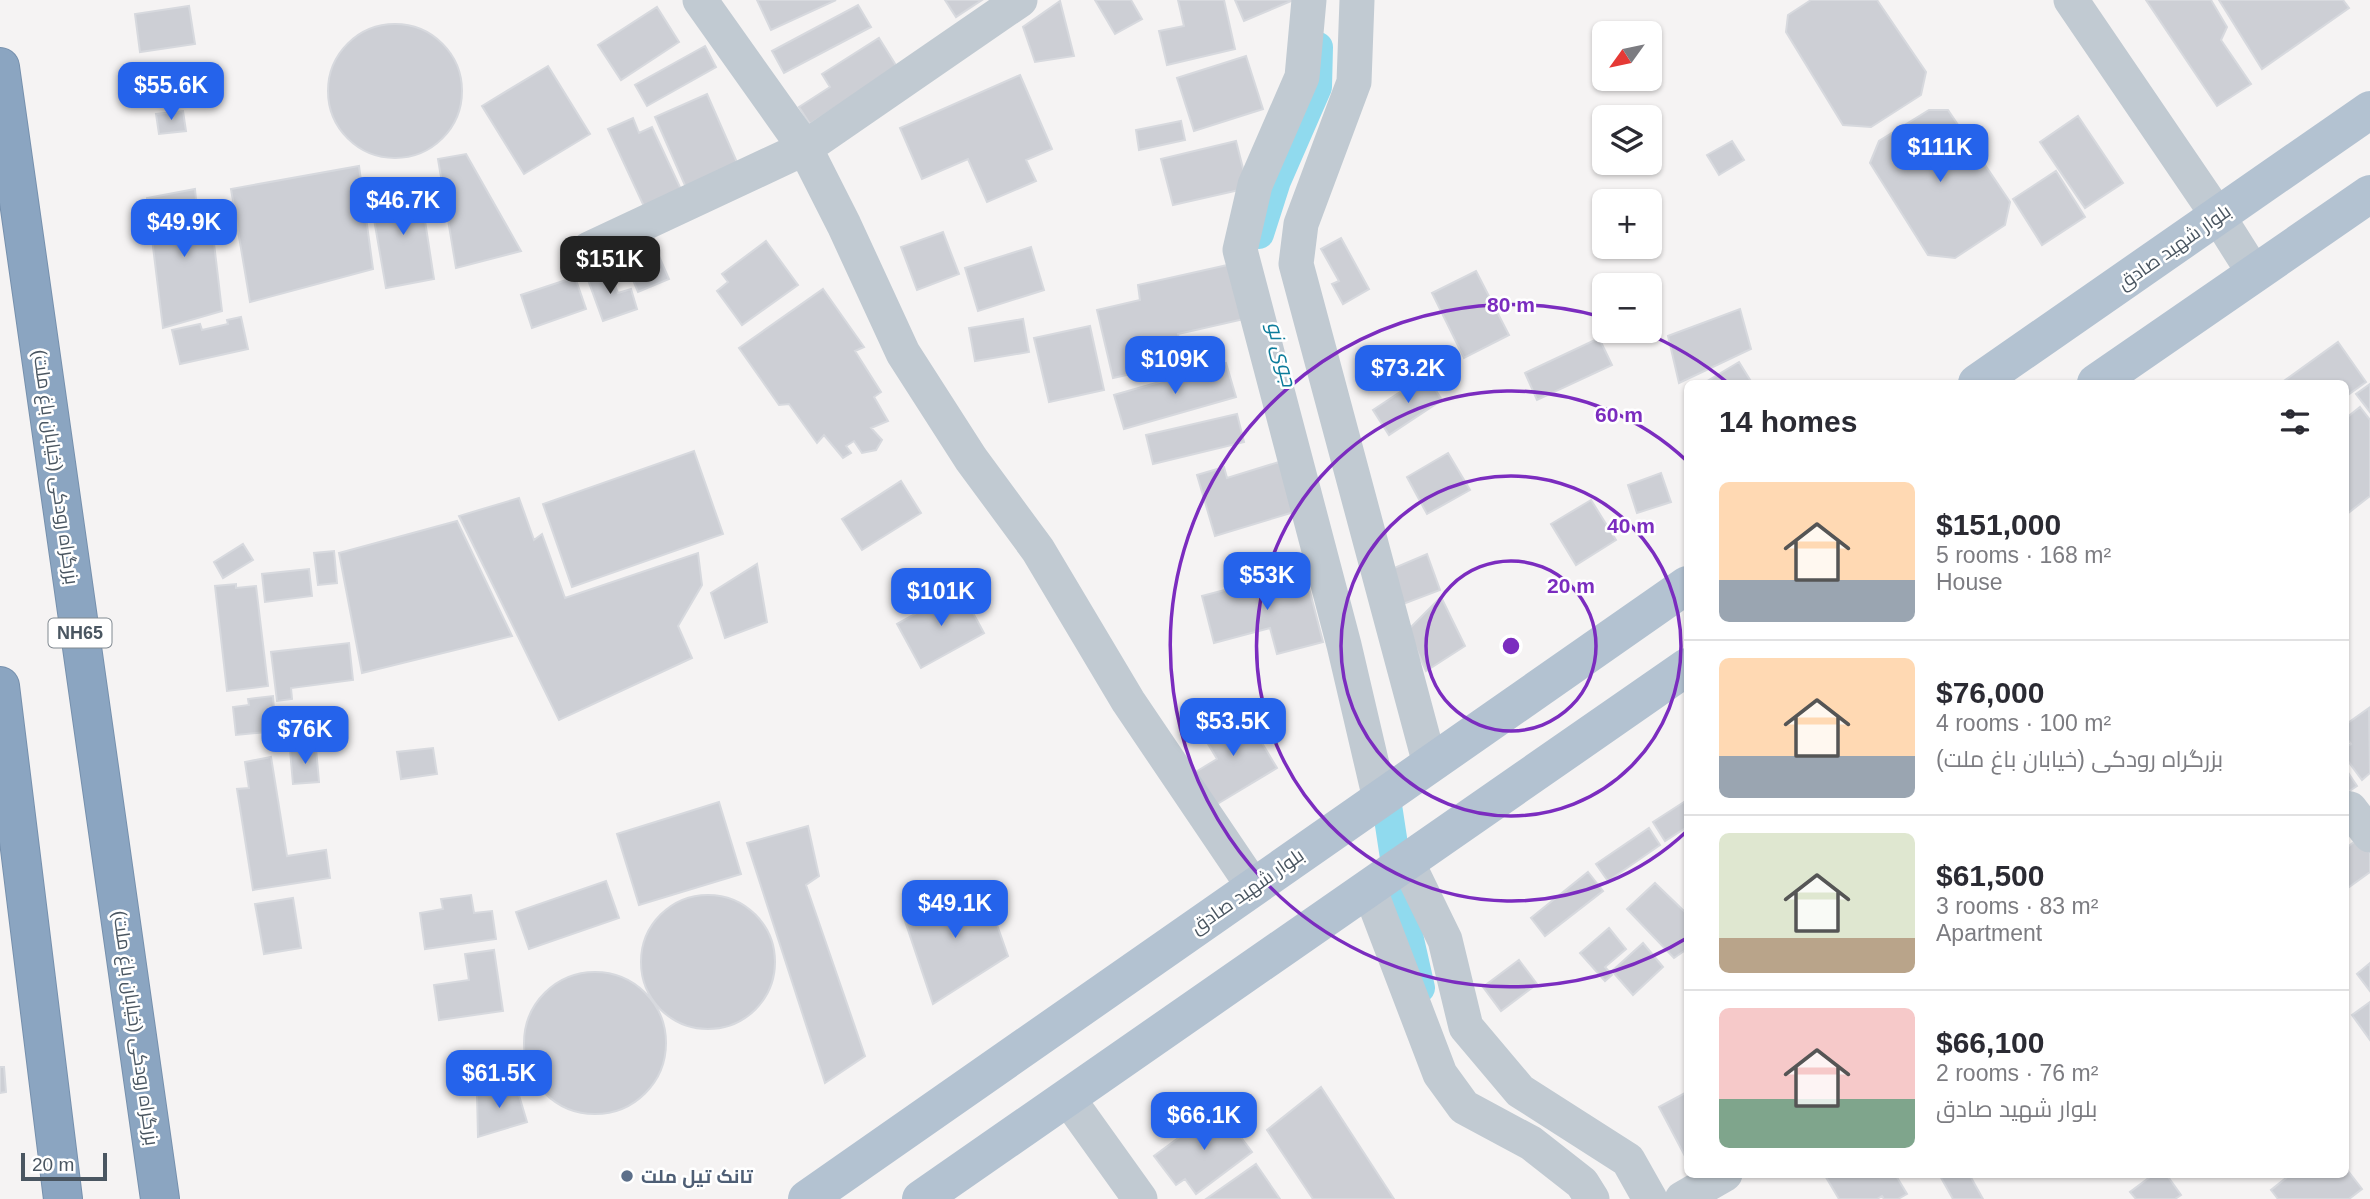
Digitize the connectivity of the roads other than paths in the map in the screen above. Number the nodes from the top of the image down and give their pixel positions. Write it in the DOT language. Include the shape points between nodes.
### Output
graph roads {
  1 [pos="700,0"];
  2 [pos="1020,0"];
  3 [pos="1309,0"];
  4 [pos="1357,0"];
  5 [pos="2071,0"];
  6 [pos="0,67"];
  7 [pos="2370,110"];
  8 [pos="805,148"];
  9 [pos="2370,194"];
  10 [pos="2218,216"];
  11 [pos="589,248"];
  12 [pos="2254,274"];
  13 [pos="1982,380"];
  14 [pos="2100,380"];
  15 [pos="1684,587"];
  16 [pos="1684,669"];
  17 [pos="0,686"];
  18 [pos="1430,764"];
  19 [pos="1380,799"];
  20 [pos="2349,809"];
  21 [pos="2370,835"];
  22 [pos="1407,862"];
  23 [pos="1254,886"];
  24 [pos="1369,888"];
  25 [pos="1068,1097"];
  26 [pos="1718,1178"];
  27 [pos="63,1199"];
  28 [pos="160,1199"];
  29 [pos="807,1199"];
  30 [pos="921,1199"];
  31 [pos="1140,1199"];
  32 [pos="1592,1199"];
  33 [pos="1650,1199"];
  34 [pos="1682,1199"];
  1 -- 8 [label="street"];
  2 -- 8 [label="street"];
  3 -- 19 [label="street" via="1302,77 1255,185 1240,250"];
  4 -- 18 [label="street" via="1354,82 1301,224 1296,264"];
  5 -- 10 [label="street"];
  6 -- 28 [label="highway, بزرگراه رودکی (خیابان باغ ملت) / NH65"];
  7 -- 10 [label="main road, بلوار شهید صادق"];
  8 -- 11 [label="street"];
  8 -- 23 [label="street" via="904,353 971,459 1038,550 1128,701"];
  9 -- 12 [label="main road"];
  10 -- 12 [label="street"];
  10 -- 13 [label="main road, بلوار شهید صادق"];
  12 -- 14 [label="main road"];
  15 -- 18 [label="main road, بلوار شهید صادق"];
  16 -- 22 [label="main road"];
  17 -- 27 [label="highway"];
  18 -- 19 [label="main road, بلوار شهید صادق"];
  19 -- 23 [label="main road, بلوار شهید صادق"];
  20 -- 21 [label="street"];
  22 -- 24 [label="main road"];
  22 -- 33 [label="street" via="1445,940 1466,1027 1520,1091 1628,1160"];
  23 -- 29 [label="main road, بلوار شهید صادق"];
  24 -- 25 [label="main road"];
  24 -- 32 [label="street" via="1440,1074 1464,1107 1531,1143 1582,1183"];
  25 -- 30 [label="main road"];
  25 -- 31 [label="street"];
  26 -- 34 [label="street"];
}
